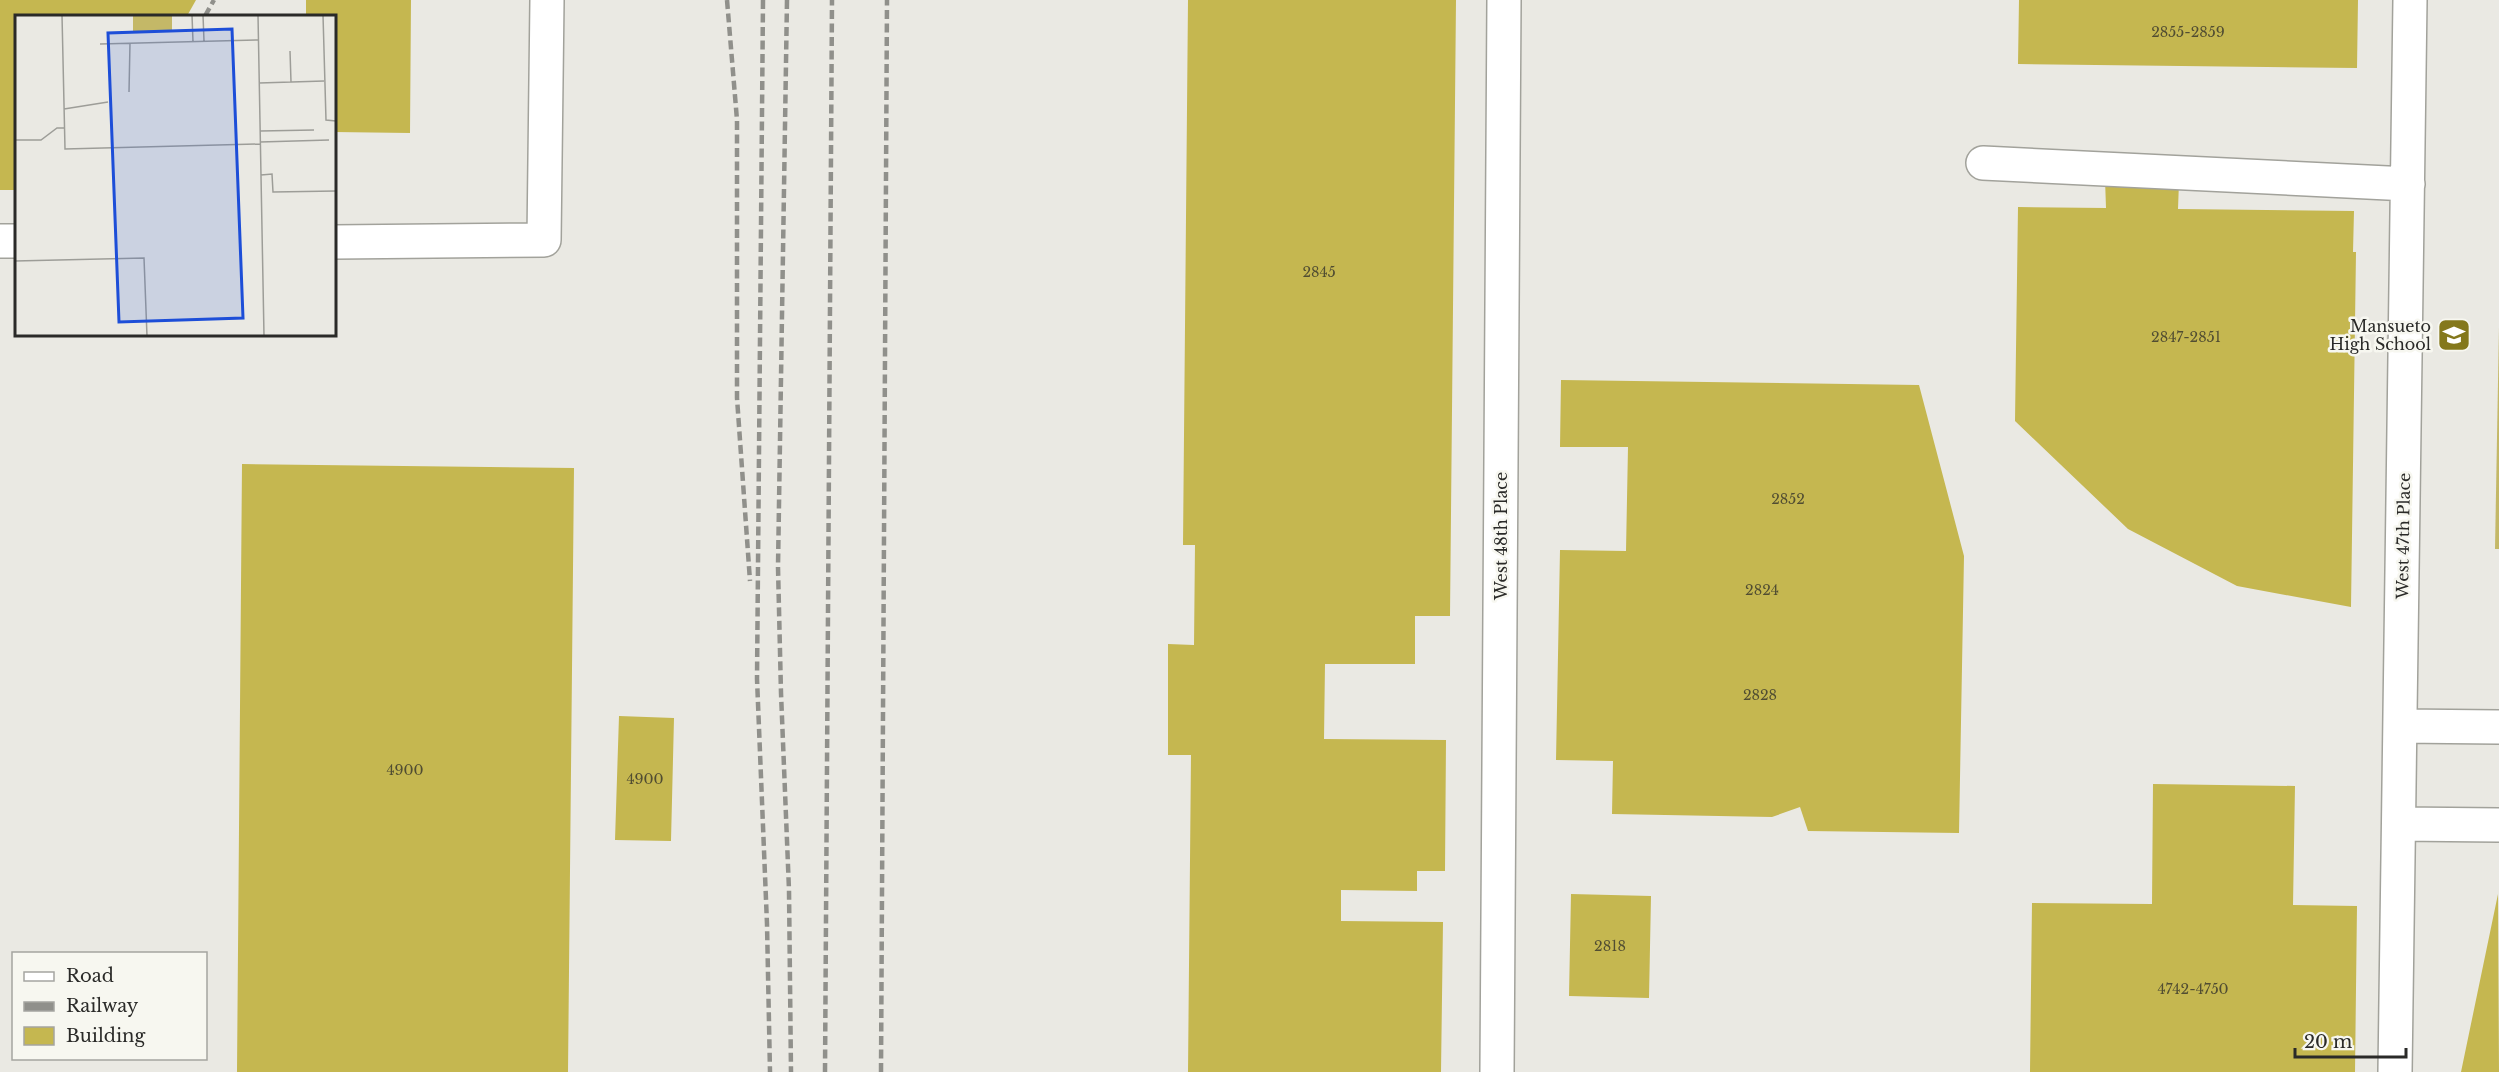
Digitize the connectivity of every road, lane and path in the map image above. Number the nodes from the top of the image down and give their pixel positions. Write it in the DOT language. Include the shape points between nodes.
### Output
graph roads {
  1 [pos="546,0"];
  2 [pos="1504,0"];
  3 [pos="2410,0"];
  4 [pos="1983,163"];
  5 [pos="2408,184"];
  6 [pos="336,242"];
  7 [pos="2400,726"];
  8 [pos="2499,727"];
  9 [pos="2399,824"];
  10 [pos="2499,825"];
  11 [pos="1497,1072"];
  12 [pos="2395,1072"];
  1 -- 6 [label="street" via="544,240"];
  2 -- 11 [label="street, West 48th Place"];
  3 -- 5 [label="street, West 47th Place"];
  4 -- 5 [label="street"];
  5 -- 7 [label="street, West 47th Place"];
  7 -- 8 [label="street"];
  7 -- 9 [label="street, West 47th Place"];
  9 -- 10 [label="street"];
  9 -- 12 [label="street, West 47th Place"];
}
